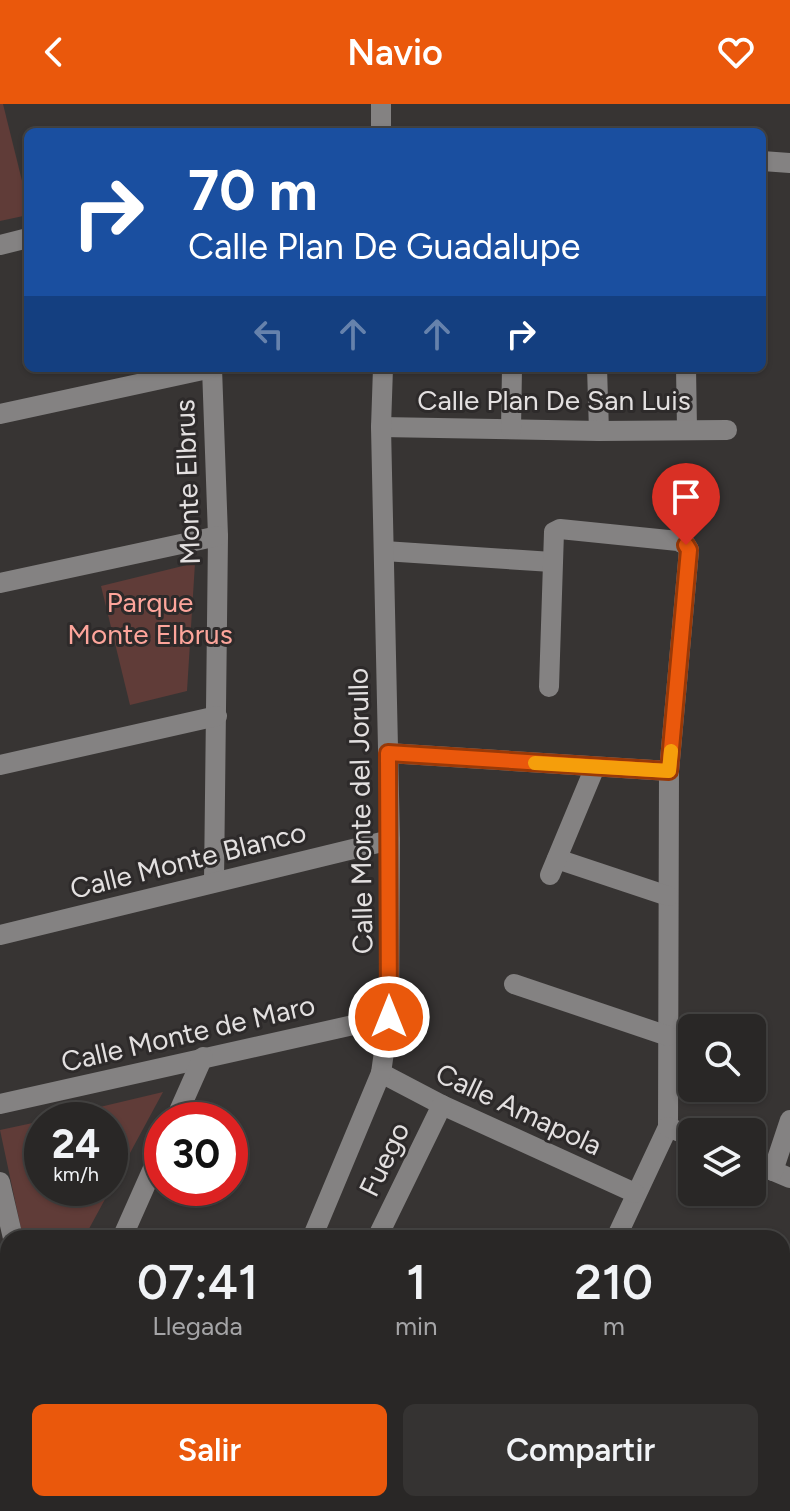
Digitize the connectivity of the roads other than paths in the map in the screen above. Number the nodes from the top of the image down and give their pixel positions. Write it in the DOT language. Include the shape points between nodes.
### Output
graph roads {
  1 [pos="381,104"];
  2 [pos="381,128"];
  3 [pos="766,161"];
  4 [pos="790,163"];
  5 [pos="24,239"];
  6 [pos="0,245"];
  7 [pos="194,372"];
  8 [pos="212,372"];
  9 [pos="383,372"];
  10 [pos="512,372"];
  11 [pos="597,372"];
  12 [pos="686,372"];
  13 [pos="0,414"];
  14 [pos="381,427"];
  15 [pos="511,429"];
  16 [pos="687,429"];
  17 [pos="727,430"];
  18 [pos="599,431"];
  19 [pos="218,536"];
  20 [pos="384,551"];
  21 [pos="552,562"];
  22 [pos="0,583"];
  23 [pos="549,687"];
  24 [pos="217,716"];
  25 [pos="388,753"];
  26 [pos="0,765"];
  27 [pos="595,767"];
  28 [pos="669,771"];
  29 [pos="390,840"];
  30 [pos="214,882"];
  31 [pos="668,896"];
  32 [pos="0,935"];
  33 [pos="514,984"];
  34 [pos="389,1017"];
  35 [pos="668,1036"];
  36 [pos="203,1057"];
  37 [pos="381,1073"];
  38 [pos="183,1102"];
  39 [pos="0,1104"];
  40 [pos="442,1105"];
  41 [pos="790,1120"];
  42 [pos="668,1127"];
  43 [pos="678,1131"];
  44 [pos="781,1175"];
  45 [pos="0,1182"];
  46 [pos="144,1188"];
  47 [pos="635,1193"];
  48 [pos="11,1230"];
  49 [pos="126,1230"];
  50 [pos="315,1230"];
  51 [pos="381,1230"];
  52 [pos="619,1230"];
  1 -- 2 [label="street"];
  3 -- 4 [label="street"];
  5 -- 6 [label="street"];
  7 -- 13 [label="street"];
  8 -- 19 [label="street, Monte Elbrus"];
  9 -- 14 [label="street, Calle Monte del Jorullo"];
  10 -- 15 [label="street"];
  11 -- 18 [label="street"];
  12 -- 16 [label="street"];
  14 -- 15 [label="street, Calle Plan De San Luis"];
  14 -- 20 [label="street, Calle Monte del Jorullo"];
  15 -- 18 [label="street, Calle Plan De San Luis"];
  16 -- 17 [label="street, Calle Plan De San Luis"];
  16 -- 18 [label="street, Calle Plan De San Luis"];
  19 -- 22 [label="street"];
  19 -- 24 [label="street, Monte Elbrus"];
  20 -- 21 [label="street"];
  20 -- 25 [label="street, Calle Monte del Jorullo"];
  21 -- 23 [label="street"];
  21 -- 28 [label="street" via="554,532 560,529 678,541 689,550"];
  24 -- 26 [label="street"];
  24 -- 30 [label="street, Monte Elbrus"];
  25 -- 27 [label="street"];
  25 -- 29 [label="street, Calle Monte del Jorullo"];
  27 -- 28 [label="street"];
  27 -- 31 [label="street" via="553,867"];
  28 -- 31 [label="street"];
  29 -- 30 [label="street, Calle Monte Blanco"];
  29 -- 34 [label="street, Calle Monte del Jorullo"];
  30 -- 32 [label="street, Calle Monte Blanco"];
  31 -- 35 [label="street"];
  33 -- 35 [label="street"];
  34 -- 36 [label="street, Calle Monte de Maro"];
  34 -- 37 [label="street, Calle Monte del Jorullo"];
  35 -- 42 [label="street"];
  36 -- 38 [label="street"];
  36 -- 39 [label="street, Calle Monte de Maro"];
  37 -- 40 [label="street, Calle Amapola"];
  37 -- 50 [label="street, Calle Monte del Jorullo"];
  40 -- 47 [label="street, Calle Amapola"];
  40 -- 51 [label="street, Fuego"];
  41 -- 44 [label="street"];
  42 -- 43 [label="street"];
  42 -- 47 [label="street"];
  45 -- 48 [label="street"];
  46 -- 49 [label="street"];
  47 -- 52 [label="street"];
}
